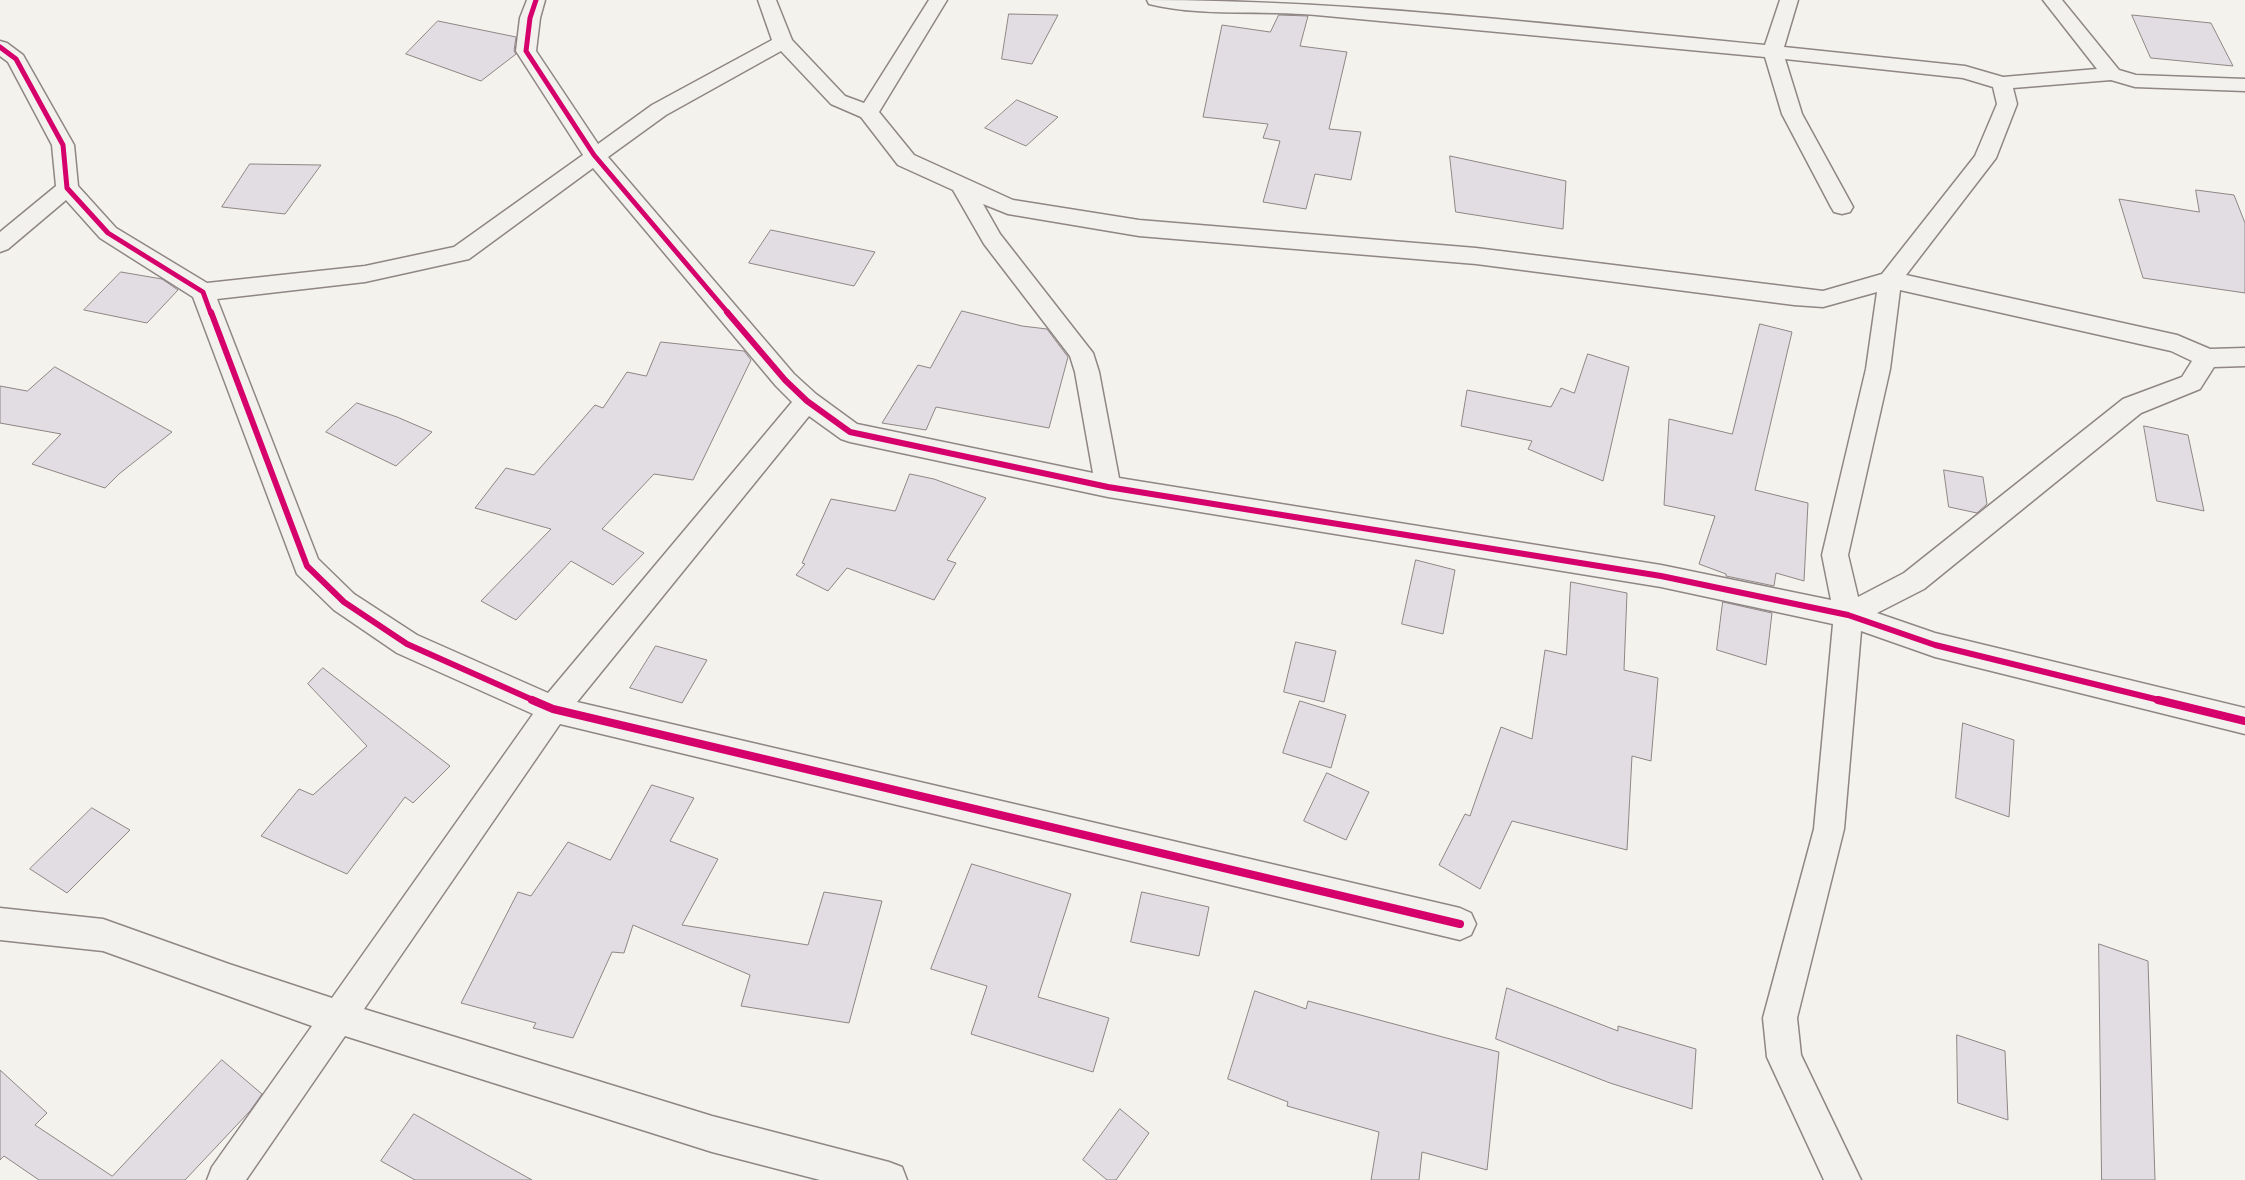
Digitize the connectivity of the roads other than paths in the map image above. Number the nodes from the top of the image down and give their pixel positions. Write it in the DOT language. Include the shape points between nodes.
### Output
graph roads {
  1 [pos="536,0"];
  2 [pos="767,0"];
  3 [pos="938,0"];
  4 [pos="1156,0"];
  5 [pos="1789,0"];
  6 [pos="2052,0"];
  7 [pos="1308,4"];
  8 [pos="783,42"];
  9 [pos="0,47"];
  10 [pos="1773,52"];
  11 [pos="2112,74"];
  12 [pos="2002,83"];
  13 [pos="2245,86"];
  14 [pos="868,112"];
  15 [pos="594,155"];
  16 [pos="960,185"];
  17 [pos="67,188"];
  18 [pos="1842,207"];
  19 [pos="0,244"];
  20 [pos="1890,280"];
  21 [pos="203,292"];
  22 [pos="2245,357"];
  23 [pos="2207,358"];
  24 [pos="807,401"];
  25 [pos="1108,487"];
  26 [pos="1848,614"];
  27 [pos="553,709"];
  28 [pos="2245,721"];
  29 [pos="0,924"];
  30 [pos="1460,924"];
  31 [pos="340,1018"];
  32 [pos="225,1180"];
  33 [pos="889,1180"];
  34 [pos="1843,1180"];
  1 -- 15 [label="street" via="526,50"];
  2 -- 8 [label="street"];
  3 -- 14 [label="street"];
  4 -- 7 [label="street" via="1191,4"];
  5 -- 10 [label="street"];
  6 -- 11 [label="street"];
  7 -- 10 [label="street"];
  8 -- 14 [label="street" via="838,100"];
  8 -- 15 [label="street" via="659,110"];
  9 -- 17 [label="street" via="16,59 63,145"];
  10 -- 12 [label="street" via="1965,72"];
  10 -- 18 [label="street" via="1792,114"];
  11 -- 12 [label="street"];
  11 -- 13 [label="street" via="2134,81"];
  12 -- 20 [label="street" via="2007,104 1986,158"];
  14 -- 16 [label="street" via="906,160"];
  15 -- 21 [label="street" via="461,253 365,274"];
  15 -- 24 [label="street"];
  16 -- 20 [label="street" via="1008,207 1139,228 1476,256 1794,297 1823,299"];
  16 -- 25 [label="street" via="992,239 1081,354"];
  17 -- 19 [label="street"];
  17 -- 21 [label="street" via="108,233"];
  20 -- 23 [label="street" via="2177,344"];
  20 -- 26 [label="street" via="1878,369 1835,555"];
  21 -- 27 [label="street" via="307,566 344,602 407,644"];
  22 -- 23 [label="street"];
  23 -- 26 [label="street" via="2191,383 2132,406 1914,581"];
  24 -- 25 [label="street" via="850,432"];
  24 -- 27 [label="street"];
  25 -- 26 [label="street" via="1661,576"];
  26 -- 28 [label="street" via="1935,645"];
  26 -- 34 [label="street" via="1829,829 1780,1018 1784,1057"];
  27 -- 30 [label="street"];
  27 -- 31 [label="street"];
  29 -- 31 [label="street" via="104,935"];
  31 -- 32 [label="street"];
  31 -- 33 [label="street" via="712,1134"];
}
